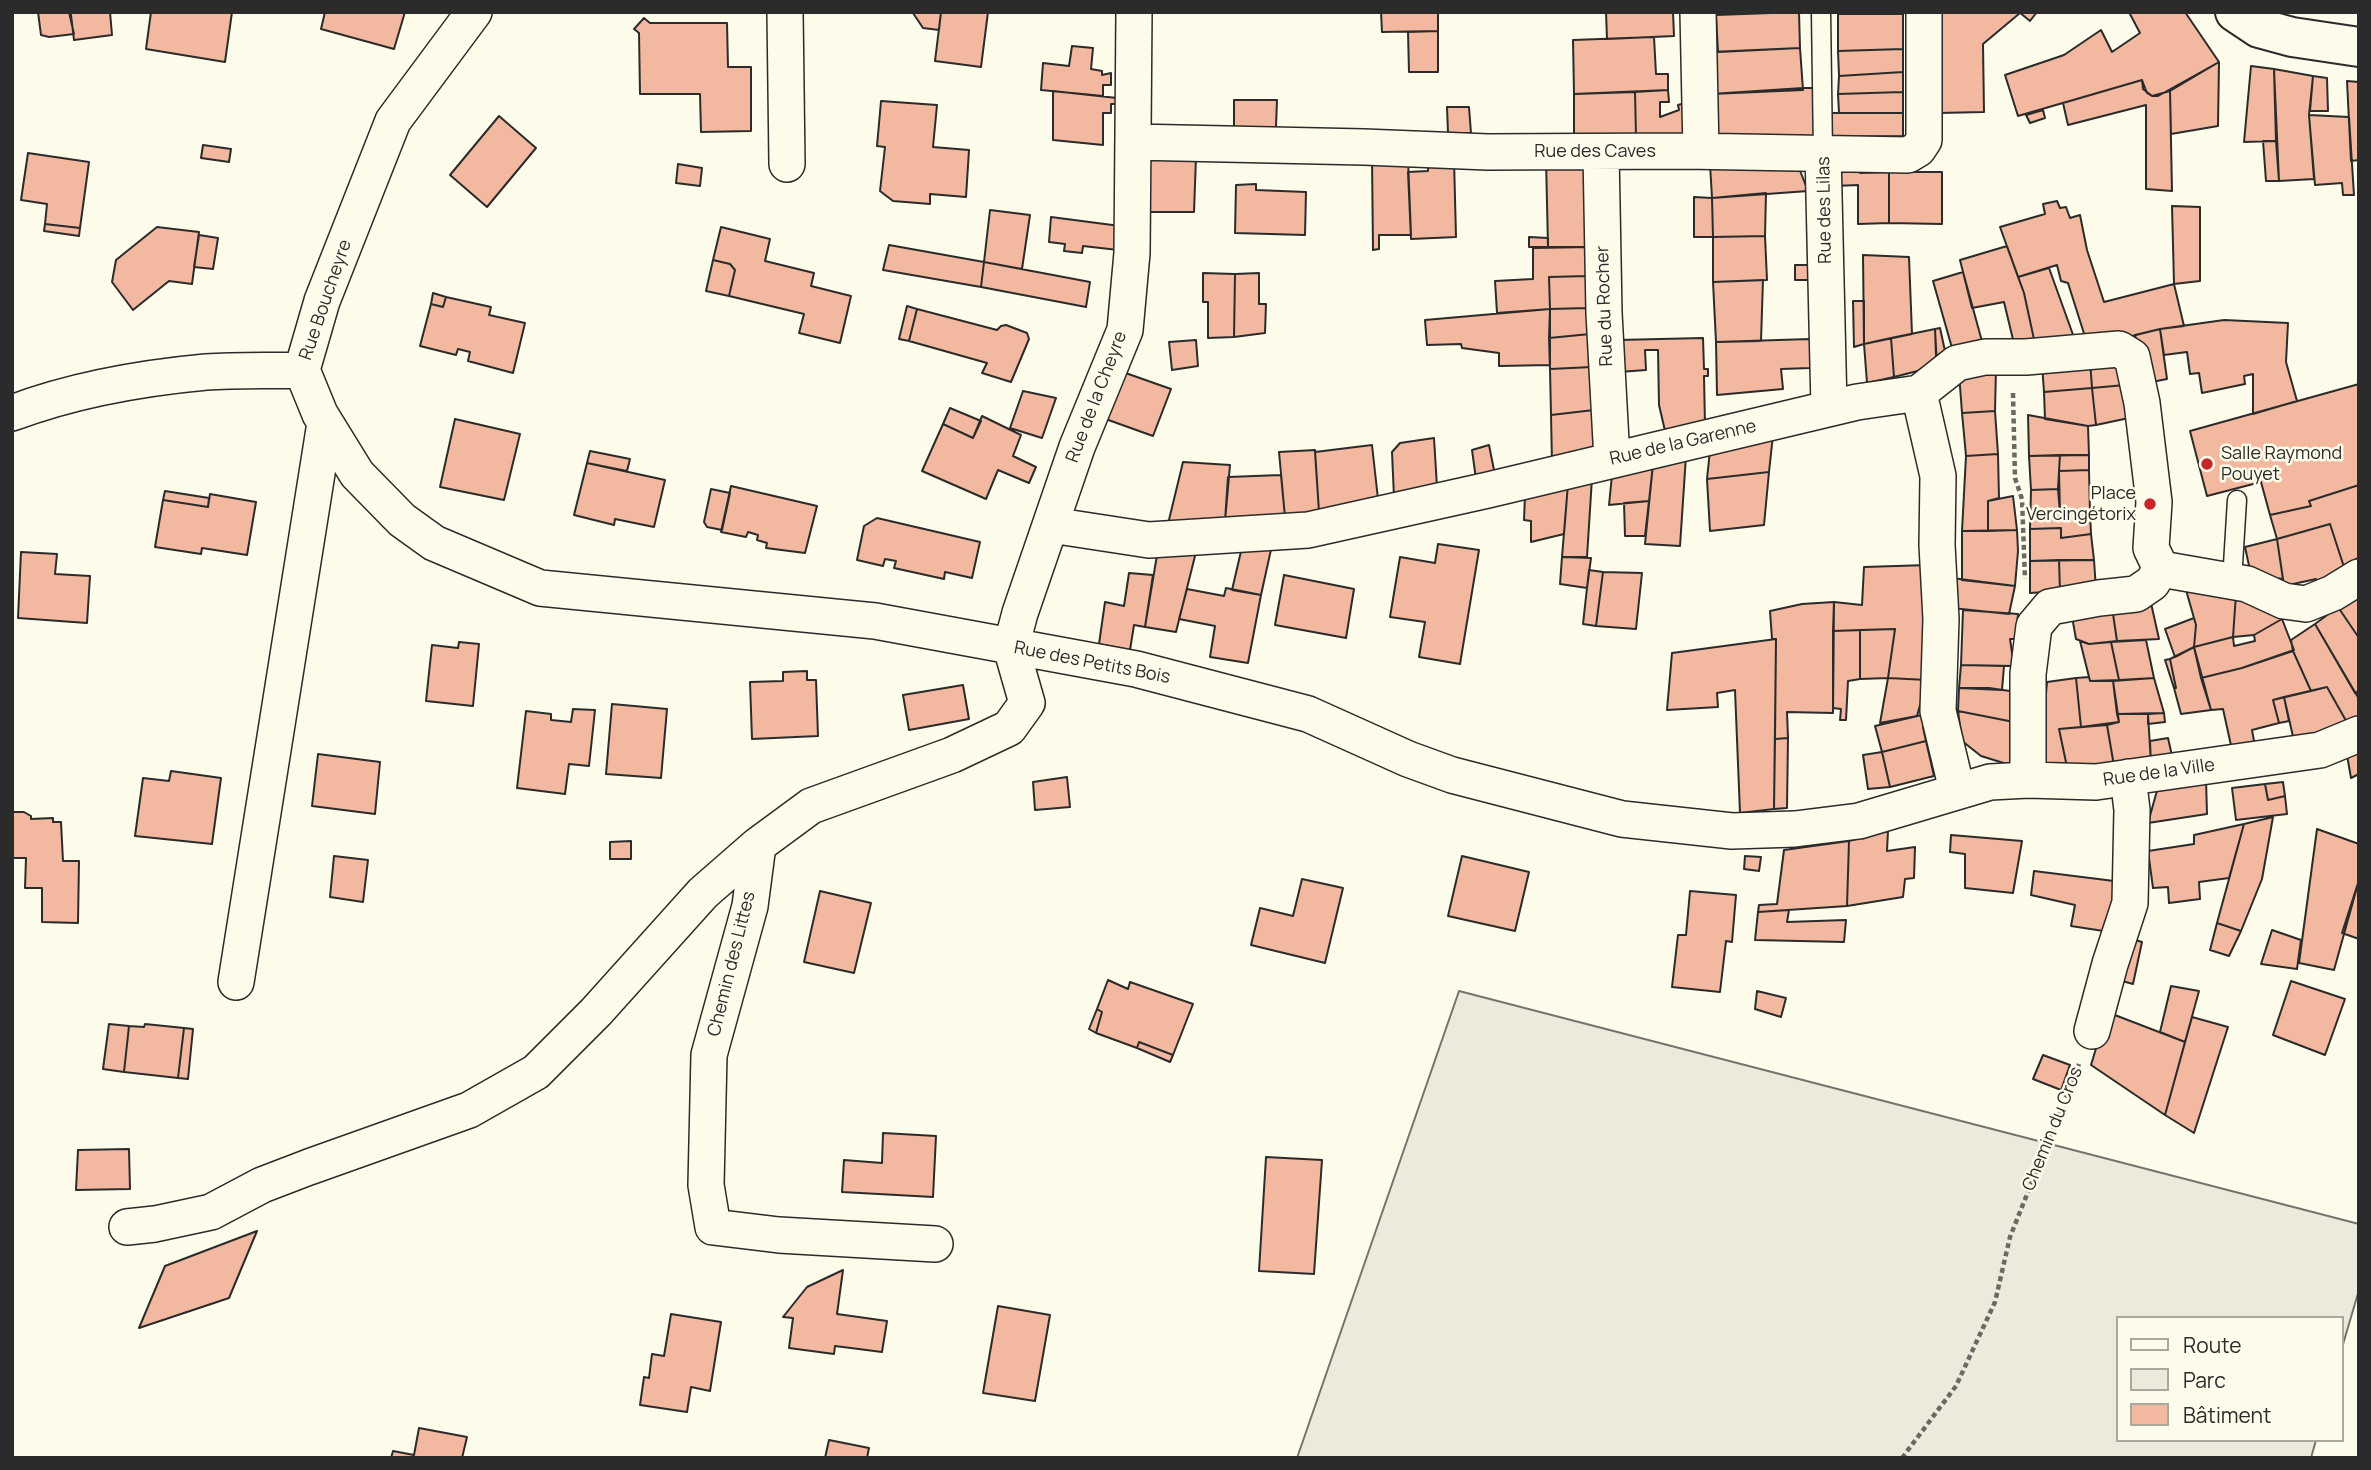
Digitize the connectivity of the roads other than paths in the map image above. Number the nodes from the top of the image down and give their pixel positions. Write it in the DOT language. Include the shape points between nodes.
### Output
graph roads {
  1 [pos="474,12"];
  2 [pos="785,12"];
  3 [pos="1134,12"];
  4 [pos="1698,12"];
  5 [pos="1821,12"];
  6 [pos="1924,12"];
  7 [pos="2235,12"];
  8 [pos="2359,47"];
  9 [pos="1133,142"];
  10 [pos="1701,151"];
  11 [pos="1601,152"];
  12 [pos="1823,153"];
  13 [pos="787,164"];
  14 [pos="302,370"];
  15 [pos="1919,393"];
  16 [pos="1829,408"];
  17 [pos="12,413"];
  18 [pos="325,423"];
  19 [pos="1612,460"];
  20 [pos="2237,500"];
  21 [pos="1051,525"];
  22 [pos="2161,569"];
  23 [pos="2359,577"];
  24 [pos="2232,581"];
  25 [pos="1011,647"];
  26 [pos="2359,734"];
  27 [pos="2129,777"];
  28 [pos="2028,780"];
  29 [pos="1957,790"];
  30 [pos="758,845"];
  31 [pos="236,982"];
  32 [pos="2092,1031"];
  33 [pos="127,1227"];
  34 [pos="935,1244"];
  1 -- 14 [label="street, Rue Boucheyre" via="393,121 322,301"];
  2 -- 13 [label="street"];
  3 -- 9 [label="street, Rue de la Cheyre"];
  4 -- 10 [label="street"];
  5 -- 12 [label="lane, Rue des Lilas"];
  6 -- 12 [label="street, Rue des Caves" via="1924,140 1918,149 1908,155"];
  7 -- 8 [label="street" via="2259,28"];
  9 -- 11 [label="street, Rue des Caves"];
  9 -- 21 [label="street, Rue de la Cheyre" via="1132,253 1125,330"];
  10 -- 11 [label="street, Rue des Caves"];
  10 -- 12 [label="street, Rue des Caves"];
  11 -- 19 [label="street, Rue du Rocher"];
  12 -- 16 [label="street, Rue des Lilas"];
  14 -- 17 [label="street, Rue Boucheyre" via="206,372 121,384"];
  14 -- 18 [label="street, Rue des Petits Bois"];
  15 -- 16 [label="street, Rue de la Garenne"];
  15 -- 22 [label="street" via="1957,363 1985,357 2119,349 2132,357 2154,502 2151,548"];
  15 -- 29 [label="street" via="1937,476 1938,712"];
  16 -- 19 [label="street, Rue de la Garenne"];
  18 -- 25 [label="street, Rue des Petits Bois" via="357,474 402,520 434,543 540,588 875,621"];
  18 -- 31 [label="street"];
  19 -- 21 [label="street, Rue de la Garenne" via="1308,530 1149,540"];
  20 -- 24 [label="lane"];
  21 -- 25 [label="street, Rue de la Cheyre"];
  22 -- 24 [label="street"];
  22 -- 28 [label="street" via="2152,583 2136,594 2050,607 2034,626 2028,674"];
  23 -- 24 [label="street" via="2306,604 2284,601"];
  25 -- 29 [label="street, Rue des Petits Bois" via="1136,669 1308,714 1452,775 1622,819 1732,831 1795,829 1859,821"];
  25 -- 30 [label="street" via="1027,703 1009,728 952,755 811,806"];
  26 -- 27 [label="street, Rue de la Ville" via="2320,750"];
  27 -- 28 [label="street, Rue de la Ville" via="2096,782"];
  27 -- 32 [label="street" via="2130,903"];
  28 -- 29 [label="street, Rue de la Ville"];
  30 -- 33 [label="street" via="703,893 536,1072 469,1110 297,1171 211,1212"];
  30 -- 34 [label="street, Chemin des Littes" via="750,906 709,1055 706,1185 713,1227"];
}
